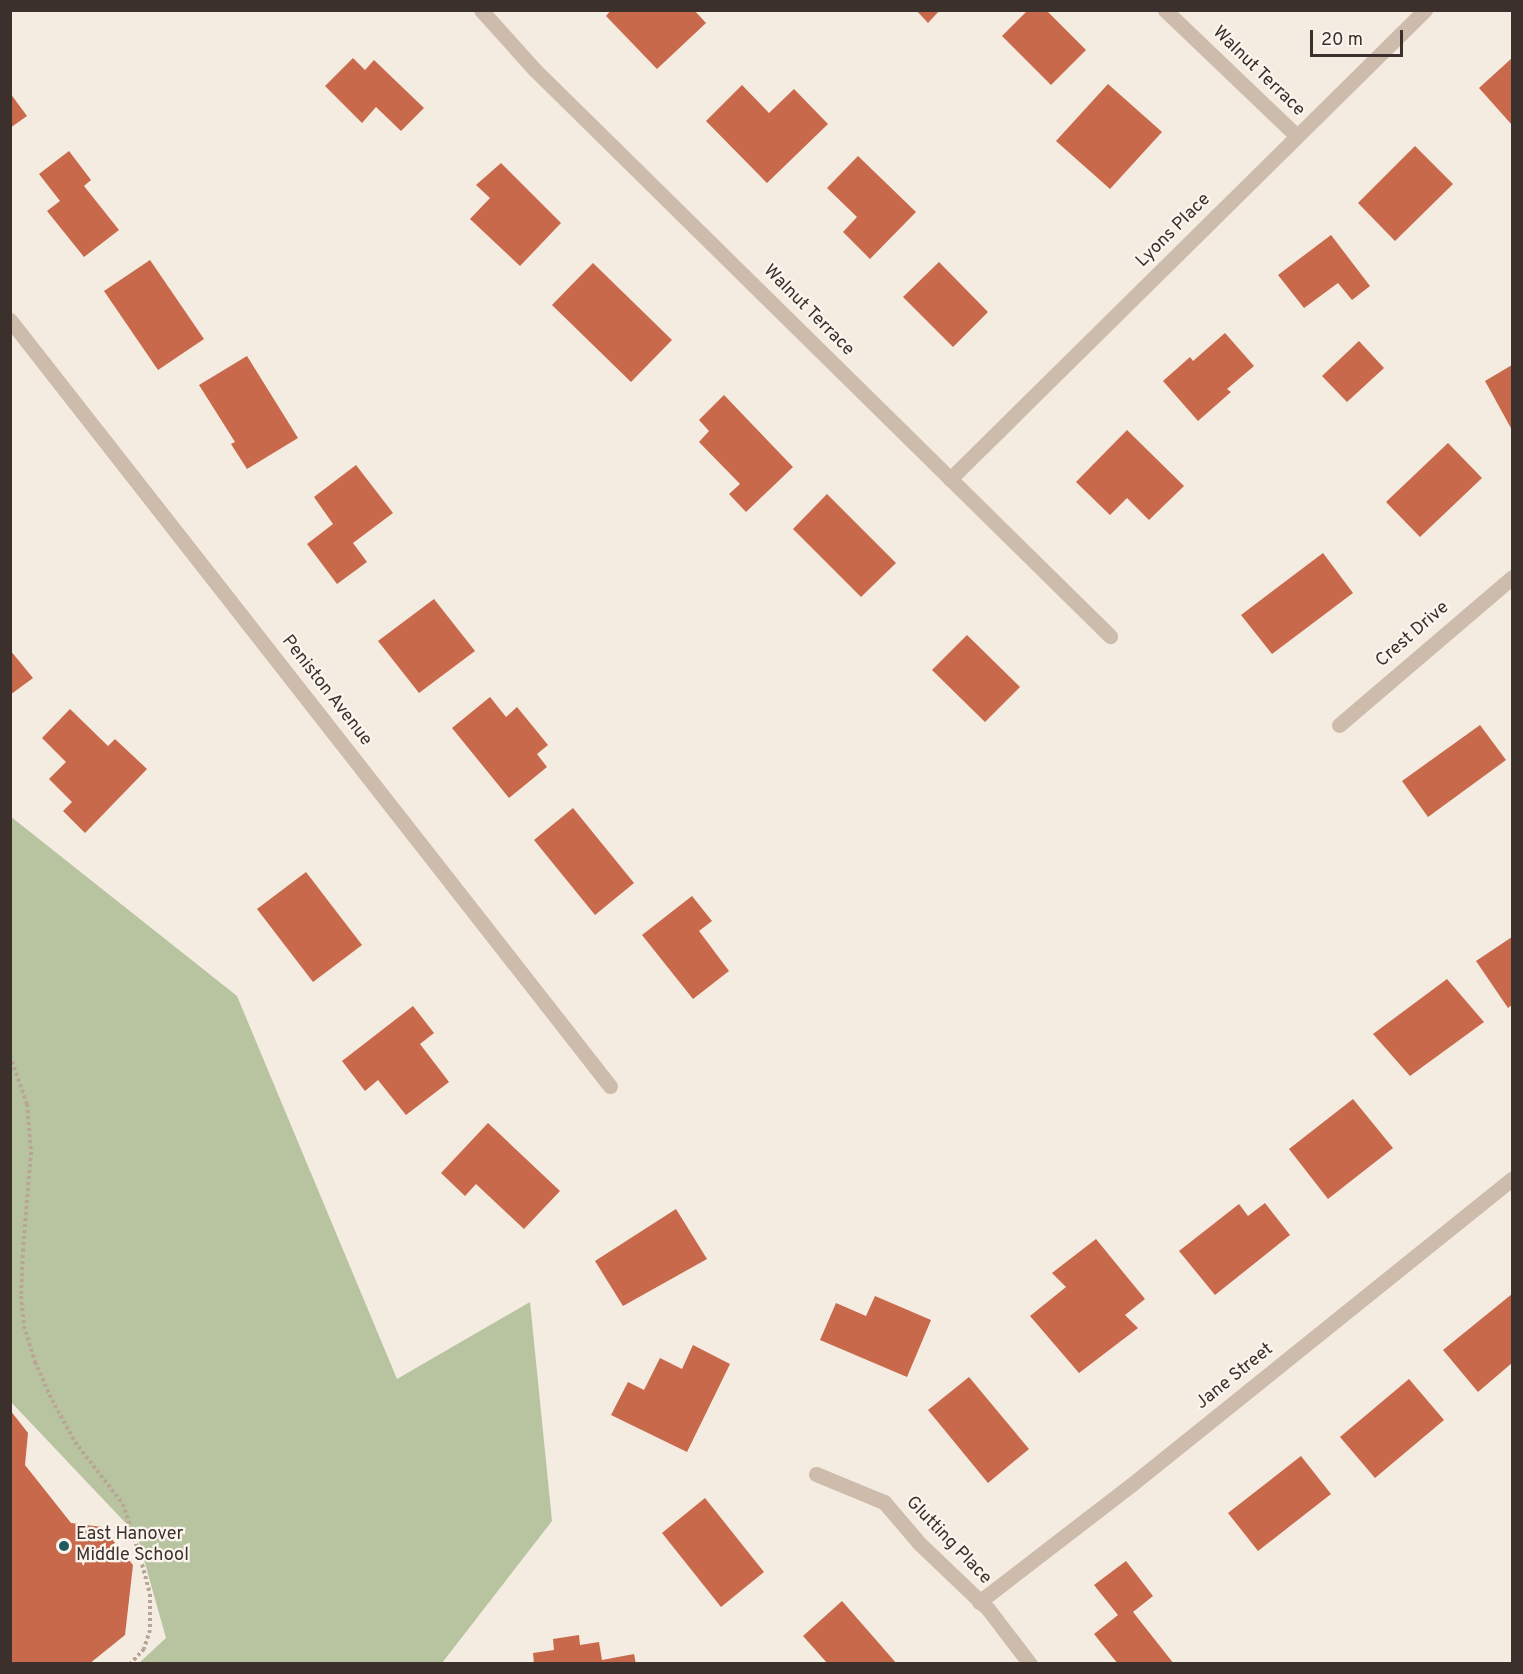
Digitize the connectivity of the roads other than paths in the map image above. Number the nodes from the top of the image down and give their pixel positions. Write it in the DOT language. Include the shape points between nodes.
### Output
graph roads {
  1 [pos="481,10"];
  2 [pos="1165,10"];
  3 [pos="1425,10"];
  4 [pos="1297,136"];
  5 [pos="10,320"];
  6 [pos="950,479"];
  7 [pos="1512,576"];
  8 [pos="1110,636"];
  9 [pos="1339,725"];
  10 [pos="610,1086"];
  11 [pos="1512,1179"];
  12 [pos="816,1474"];
  13 [pos="980,1602"];
  14 [pos="1030,1664"];
  1 -- 6 [label="street, Walnut Terrace" via="544,78"];
  2 -- 4 [label="street, Walnut Terrace"];
  3 -- 4 [label="street, Lyons Place"];
  4 -- 6 [label="street, Lyons Place"];
  5 -- 10 [label="street, Peniston Avenue"];
  6 -- 8 [label="street, Walnut Terrace"];
  7 -- 9 [label="street, Crest Drive"];
  11 -- 13 [label="street, Jane Street"];
  12 -- 13 [label="street, Glutting Place" via="884,1502 920,1544"];
  13 -- 14 [label="street, Glutting Place"];
}
